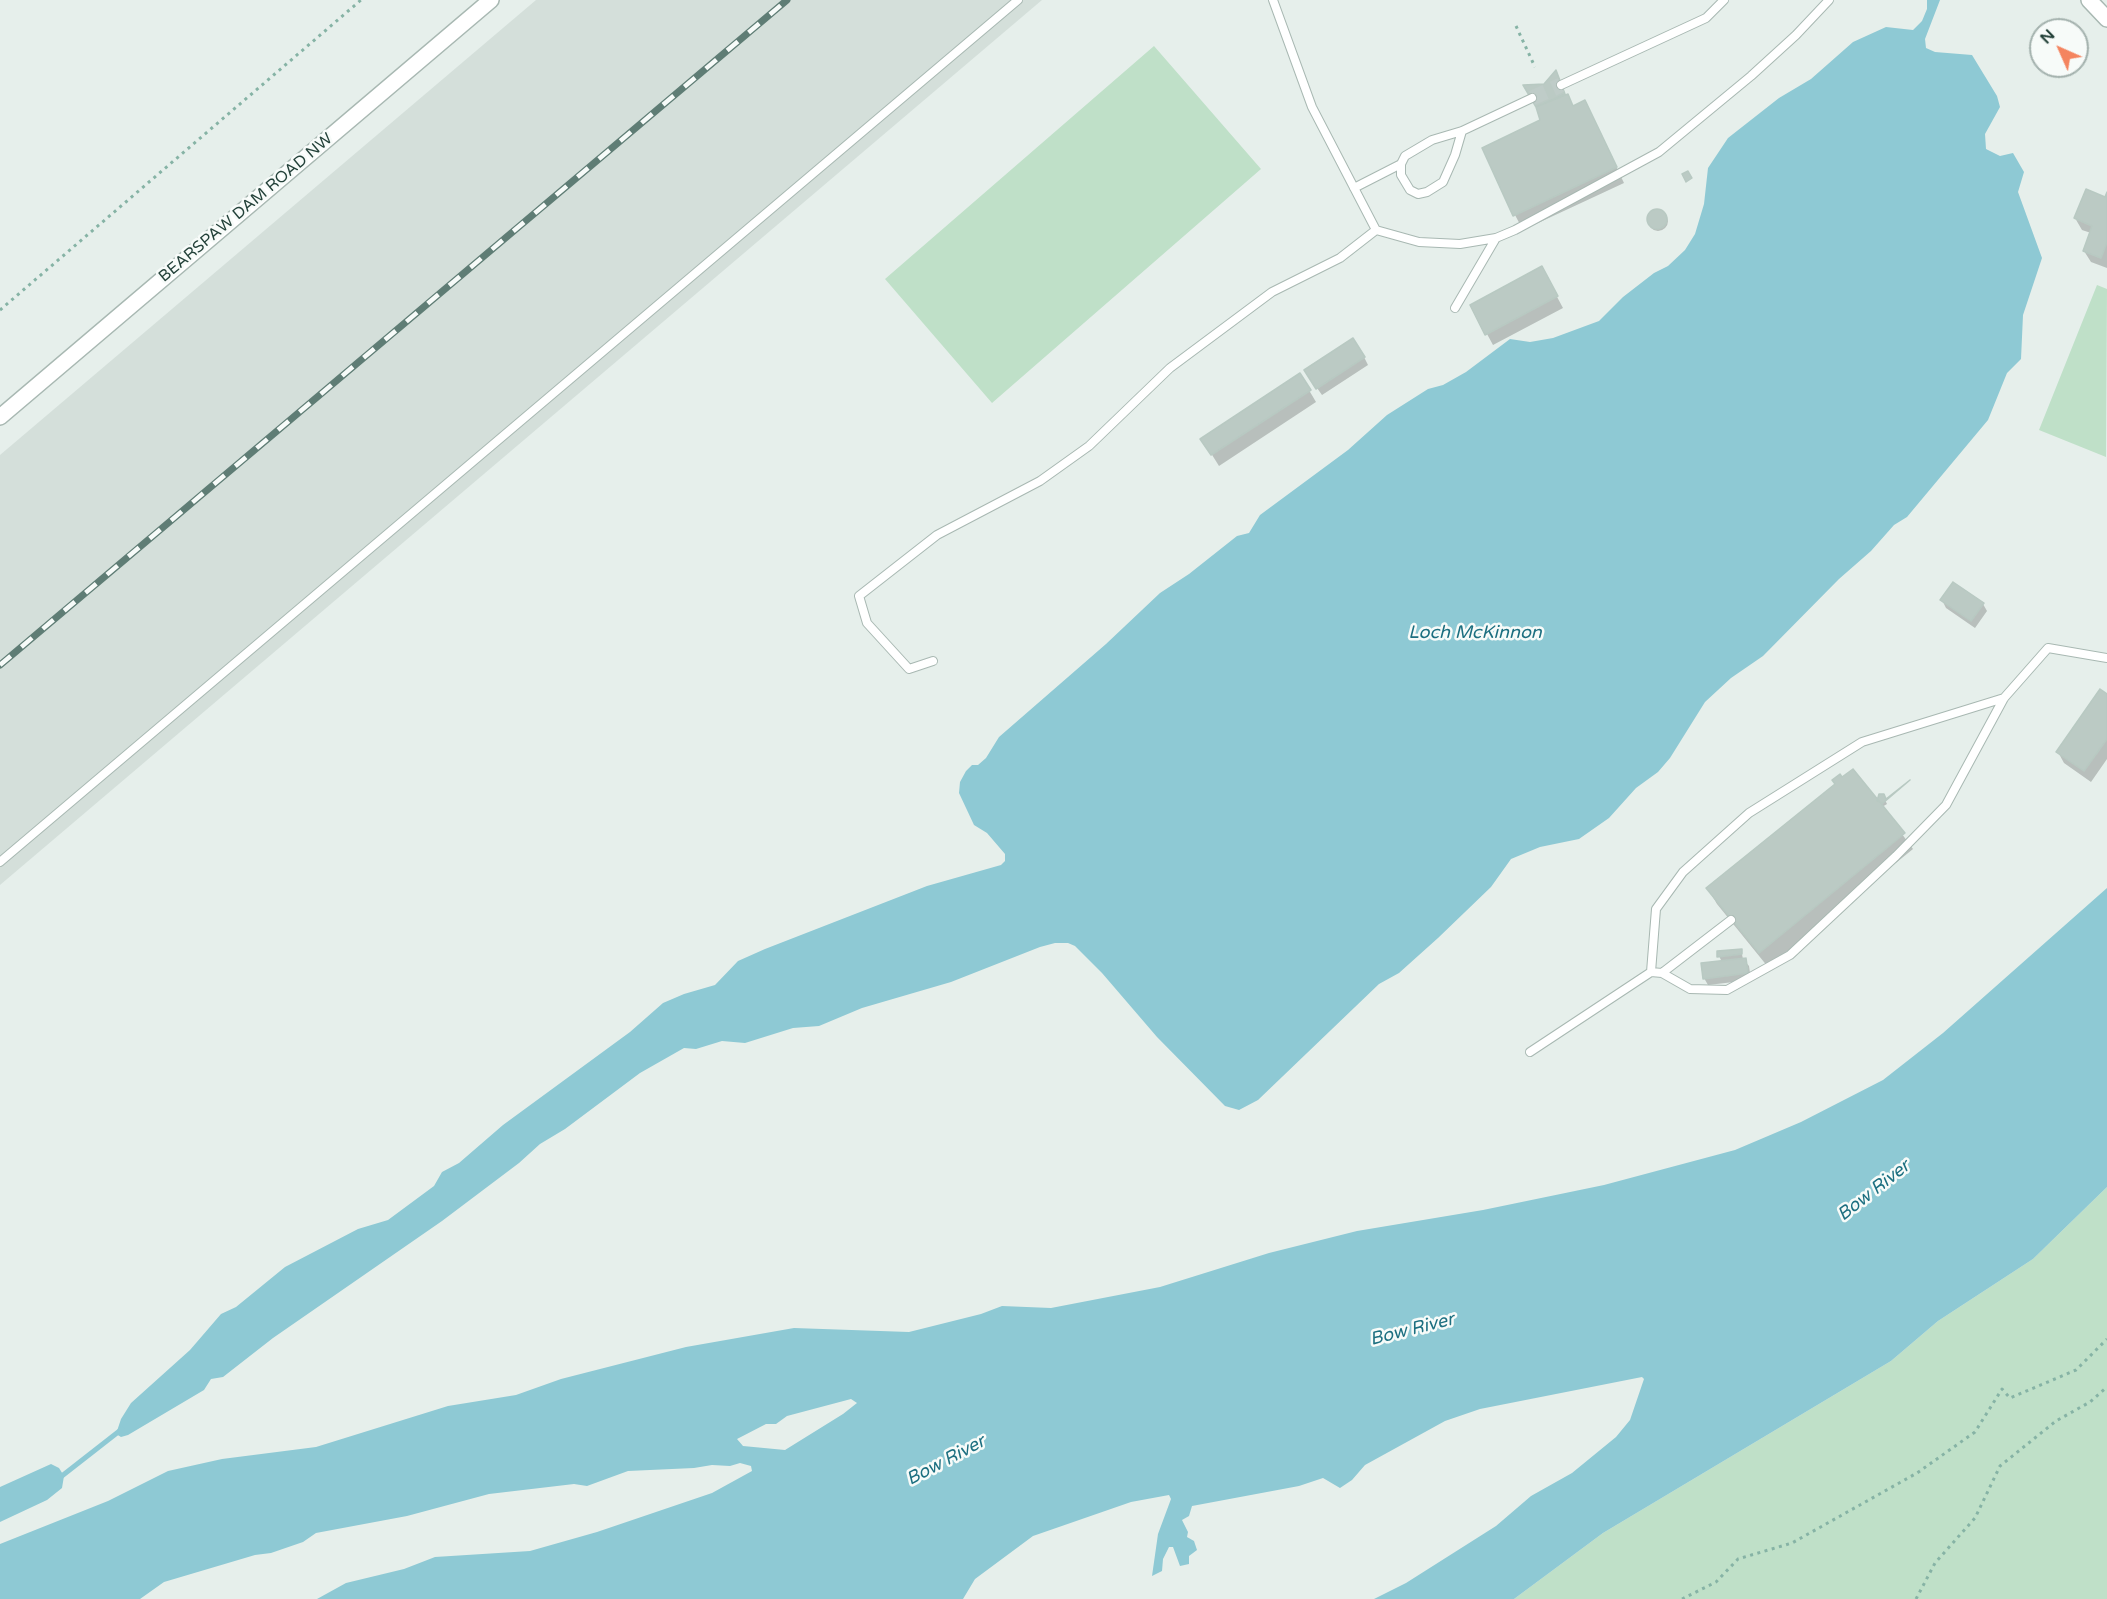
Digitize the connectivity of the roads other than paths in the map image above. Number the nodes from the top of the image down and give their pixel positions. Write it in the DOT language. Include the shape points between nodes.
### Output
graph roads {
  1 [pos="491,0"];
  2 [pos="1018,0"];
  3 [pos="1273,0"];
  4 [pos="1724,0"];
  5 [pos="1829,0"];
  6 [pos="2089,0"];
  7 [pos="2107,19"];
  8 [pos="1561,85"];
  9 [pos="1532,98"];
  10 [pos="1462,131"];
  11 [pos="1401,164"];
  12 [pos="1354,188"];
  13 [pos="1376,230"];
  14 [pos="1497,238"];
  15 [pos="1455,308"];
  16 [pos="0,417"];
  17 [pos="2107,658"];
  18 [pos="933,661"];
  19 [pos="2004,698"];
  20 [pos="0,862"];
  21 [pos="1731,920"];
  22 [pos="1651,972"];
  23 [pos="1662,973"];
  24 [pos="1530,1052"];
  1 -- 16 [label="street, BEARSPAW DAM ROAD NW"];
  2 -- 20 [label="lane"];
  3 -- 12 [label="lane" via="1312,107"];
  4 -- 8 [label="lane" via="1707,18"];
  5 -- 14 [label="lane" via="1758,69 1659,152"];
  6 -- 7 [label="street"];
  9 -- 10 [label="lane"];
  10 -- 11 [label="lane" via="1422,145 1405,156"];
  10 -- 11 [label="lane" via="1448,172 1435,188 1418,194 1410,190 1404,183"];
  11 -- 12 [label="lane"];
  12 -- 13 [label="lane"];
  13 -- 14 [label="lane" via="1419,242 1460,244"];
  13 -- 18 [label="lane" via="1340,258 1272,292 1170,368 1089,446 1040,481 937,535 859,596 867,623 909,669"];
  14 -- 15 [label="lane"];
  17 -- 19 [label="lane" via="2048,648"];
  19 -- 22 [label="lane" via="1862,742 1749,813 1683,872 1656,909"];
  19 -- 23 [label="lane" via="1946,805 1790,955 1727,990 1690,989"];
  21 -- 23 [label="lane"];
  22 -- 23 [label="lane"];
  22 -- 24 [label="lane"];
}
